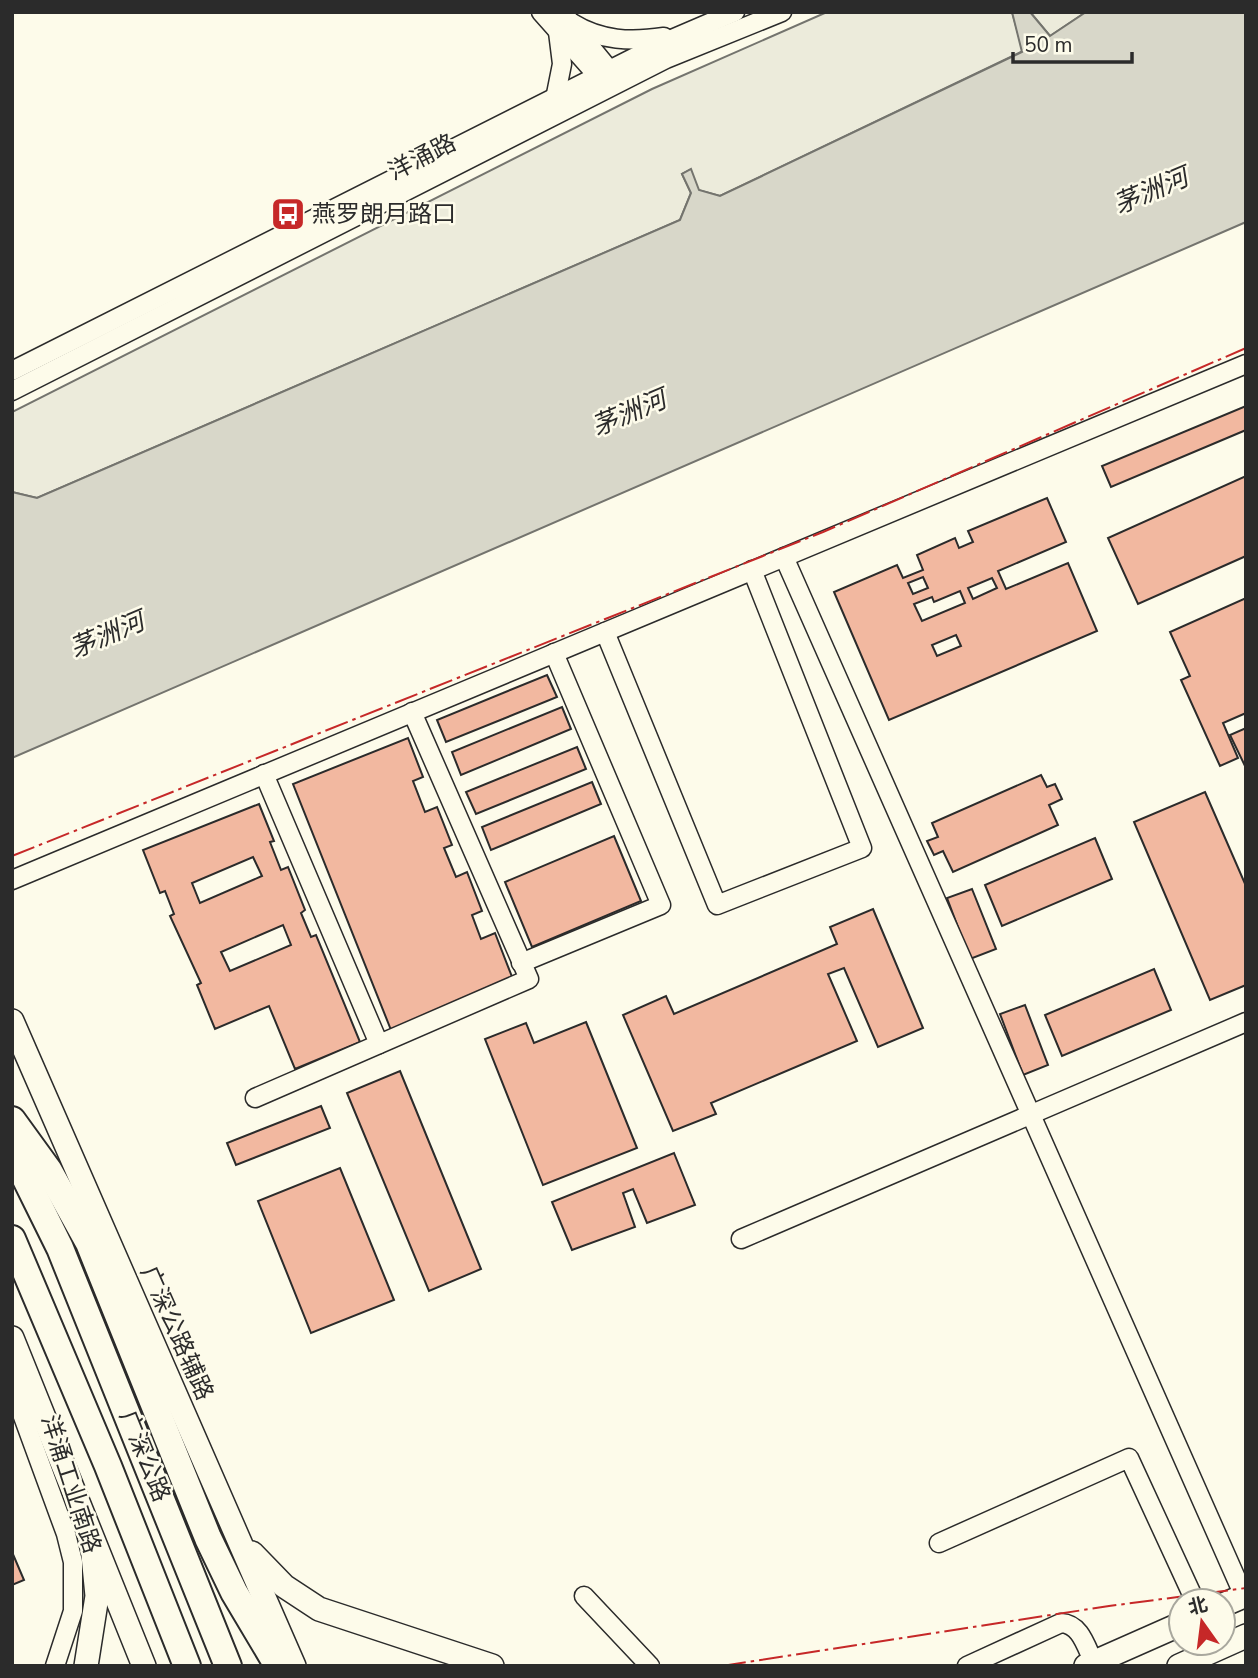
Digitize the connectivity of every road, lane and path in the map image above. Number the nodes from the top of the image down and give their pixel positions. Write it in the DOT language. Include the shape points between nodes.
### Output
graph roads {
  1 [pos="541,12"];
  2 [pos="735,12"];
  3 [pos="782,12"];
  4 [pos="564,22"];
  5 [pos="688,31"];
  6 [pos="609,80"];
  7 [pos="555,99"];
  8 [pos="1246,364"];
  9 [pos="12,371"];
  10 [pos="12,391"];
  11 [pos="784,557"];
  12 [pos="752,570"];
  13 [pos="605,632"];
  14 [pos="554,653"];
  15 [pos="412,712"];
  16 [pos="264,774"];
  17 [pos="12,880"];
  18 [pos="521,963"];
  19 [pos="12,1021"];
  20 [pos="1246,1022"];
  21 [pos="379,1044"];
  22 [pos="256,1098"];
  23 [pos="1029,1115"];
  24 [pos="12,1120"];
  25 [pos="12,1151"];
  26 [pos="12,1239"];
  27 [pos="741,1239"];
  28 [pos="12,1338"];
  29 [pos="12,1356"];
  30 [pos="230,1518"];
  31 [pos="89,1524"];
  32 [pos="939,1543"];
  33 [pos="1189,1587"];
  34 [pos="584,1596"];
  35 [pos="1238,1599"];
  36 [pos="1167,1630"];
  37 [pos="1246,1636"];
  38 [pos="1090,1664"];
  39 [pos="55,1666"];
  40 [pos="86,1666"];
  41 [pos="144,1666"];
  42 [pos="187,1666"];
  43 [pos="228,1666"];
  44 [pos="278,1666"];
  45 [pos="293,1666"];
  46 [pos="492,1666"];
  47 [pos="650,1666"];
  48 [pos="967,1666"];
  49 [pos="1179,1666"];
  1 -- 4 [label="street"];
  2 -- 5 [label="street, 洋涌路"];
  3 -- 6 [label="street, 洋涌路"];
  4 -- 5 [label="street" via="599,36 627,40"];
  4 -- 6 [label="street"];
  4 -- 7 [label="street"];
  5 -- 6 [label="street, 洋涌路"];
  6 -- 7 [label="street, 洋涌路"];
  6 -- 10 [label="street, 洋涌路"];
  7 -- 9 [label="street, 洋涌路"];
  8 -- 11 [label="street"];
  11 -- 12 [label="street"];
  11 -- 23 [label="street"];
  12 -- 13 [label="street"];
  12 -- 13 [label="street" via="862,848 717,905"];
  13 -- 14 [label="street"];
  14 -- 15 [label="street"];
  14 -- 18 [label="street" via="661,905"];
  15 -- 16 [label="street"];
  15 -- 18 [label="street"];
  16 -- 17 [label="street"];
  16 -- 21 [label="street"];
  18 -- 21 [label="street" via="528,979"];
  19 -- 30 [label="main road, 广深公路辅路"];
  20 -- 23 [label="street"];
  21 -- 22 [label="street"];
  23 -- 27 [label="street"];
  23 -- 35 [label="street"];
  24 -- 44 [label="highway" via="49,1171 89,1243 208,1538"];
  25 -- 43 [label="highway, 广深公路" via="60,1248"];
  26 -- 42 [label="highway, 广深公路"];
  28 -- 31 [label="main road"];
  29 -- 39 [label="street, 洋涌工业南路" via="22,1414 73,1562 72,1611"];
  30 -- 45 [label="main road, 广深公路辅路"];
  30 -- 46 [label="main road" via="262,1564 301,1598 337,1617"];
  31 -- 40 [label="main road" via="97,1596"];
  31 -- 41 [label="main road"];
  32 -- 33 [label="street" via="1129,1458"];
  34 -- 47 [label="street"];
  36 -- 38 [label="main road"];
  37 -- 49 [label="main road"];
  38 -- 48 [label="street" via="1077,1628 1061,1623"];
}
